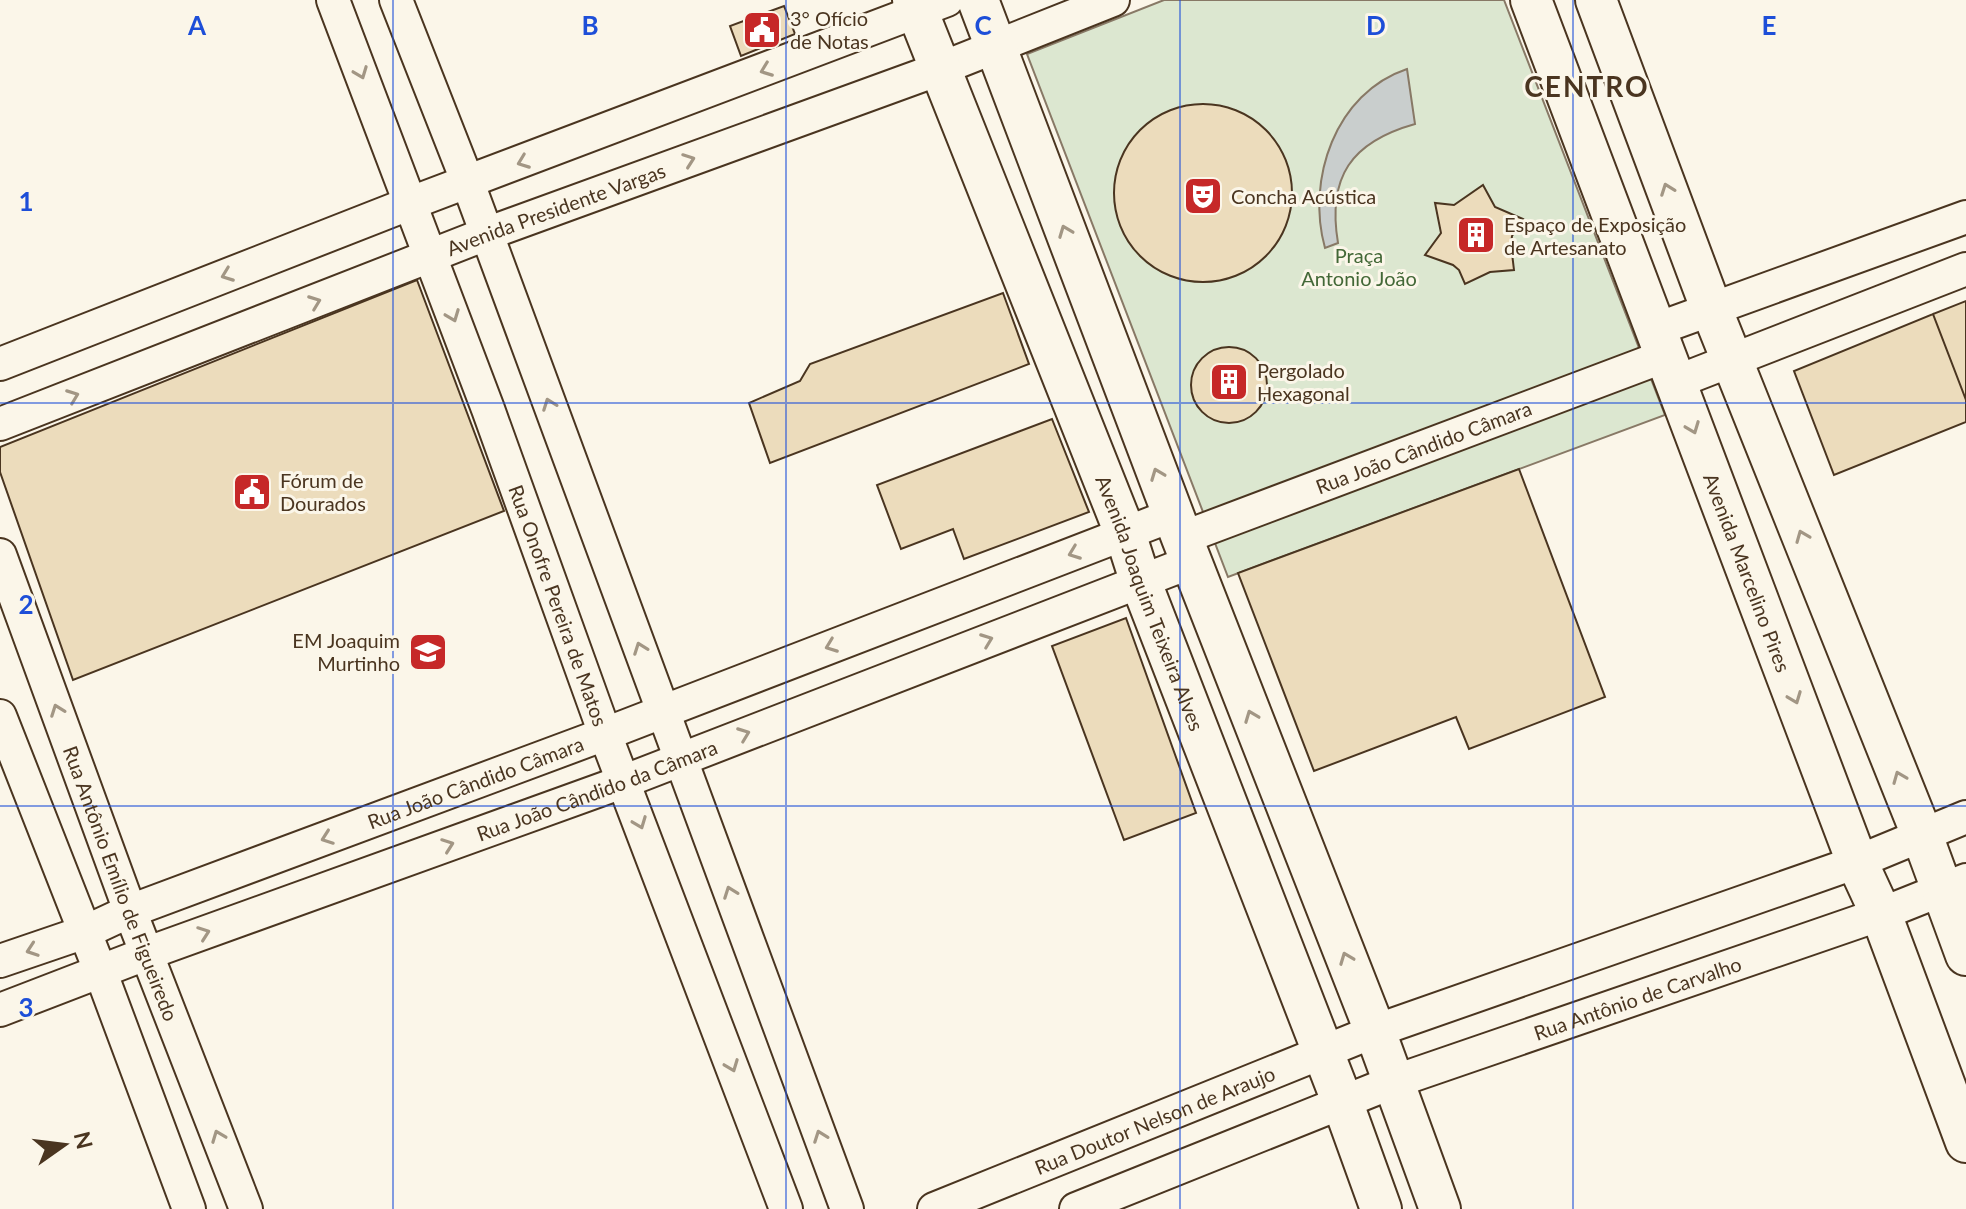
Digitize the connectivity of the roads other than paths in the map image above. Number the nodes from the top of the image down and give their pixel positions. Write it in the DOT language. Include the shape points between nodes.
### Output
graph roads {
  1 [pos="333,0"];
  2 [pos="396,0"];
  3 [pos="978,0"];
  4 [pos="1113,0"];
  5 [pos="1531,0"];
  6 [pos="1596,0"];
  7 [pos="926,4"];
  8 [pos="996,46"];
  9 [pos="942,68"];
  10 [pos="468,183"];
  11 [pos="411,203"];
  12 [pos="1966,217"];
  13 [pos="486,234"];
  14 [pos="431,257"];
  15 [pos="1966,269"];
  16 [pos="1711,308"];
  17 [pos="1665,356"];
  18 [pos="1732,360"];
  19 [pos="0,364"];
  20 [pos="0,424"];
  21 [pos="1125,533"];
  22 [pos="1182,538"];
  23 [pos="0,555"];
  24 [pos="1140,580"];
  25 [pos="663,711"];
  26 [pos="0,716"];
  27 [pos="605,734"];
  28 [pos="680,758"];
  29 [pos="625,781"];
  30 [pos="1966,817"];
  31 [pos="1922,835"];
  32 [pos="1857,862"];
  33 [pos="1953,885"];
  34 [pos="130,911"];
  35 [pos="1881,914"];
  36 [pos="85,932"];
  37 [pos="148,953"];
  38 [pos="1966,955"];
  39 [pos="0,961"];
  40 [pos="101,973"];
  41 [pos="0,1010"];
  42 [pos="1375,1031"];
  43 [pos="1323,1051"];
  44 [pos="1393,1082"];
  45 [pos="1342,1101"];
  46 [pos="1966,1142"];
  47 [pos="189,1209"];
  48 [pos="246,1209"];
  49 [pos="786,1209"];
  50 [pos="847,1209"];
  51 [pos="934,1209"];
  52 [pos="1076,1209"];
  53 [pos="1381,1209"];
  54 [pos="1440,1209"];
  1 -- 11 [label="street, Rua Onofre Pereira de Matos, one-way"];
  2 -- 10 [label="street"];
  3 -- 8 [label="main road"];
  4 -- 8 [label="street, Avenida Presidente Vargas"];
  5 -- 17 [label="main road, Avenida Marcelino Pires"];
  16 -- 6 [label="main road, one-way"];
  7 -- 9 [label="main road, Avenida Joaquim Teixeira Alves"];
  7 -- 10 [label="street, one-way"];
  8 -- 9 [label="street, Avenida Presidente Vargas"];
  22 -- 8 [label="main road, one-way"];
  13 -- 9 [label="street, Avenida Presidente Vargas, one-way"];
  9 -- 21 [label="main road, Avenida Joaquim Teixeira Alves"];
  10 -- 11 [label="street"];
  10 -- 13 [label="street"];
  11 -- 14 [label="street, Rua Onofre Pereira de Matos"];
  11 -- 19 [label="street, one-way"];
  12 -- 16 [label="street, Rua João Cândido Câmara"];
  13 -- 14 [label="street, Avenida Presidente Vargas"];
  25 -- 13 [label="street, one-way"];
  20 -- 14 [label="street, Avenida Presidente Vargas, one-way"];
  14 -- 27 [label="street, Rua Onofre Pereira de Matos, one-way"];
  15 -- 18 [label="street, Rua João Cândido Câmara"];
  16 -- 17 [label="street, Rua João Cândido Câmara"];
  16 -- 18 [label="main road"];
  17 -- 18 [label="street, Rua João Cândido Câmara"];
  17 -- 22 [label="street, Rua João Cândido Câmara"];
  17 -- 32 [label="main road, Avenida Marcelino Pires, one-way"];
  31 -- 18 [label="main road, one-way"];
  21 -- 22 [label="street, Rua João Cândido Câmara"];
  21 -- 24 [label="main road, Avenida Joaquim Teixeira Alves"];
  21 -- 25 [label="street, Rua João Cândido Câmara, one-way"];
  22 -- 24 [label="street, Rua João Cândido da Câmara"];
  42 -- 22 [label="main road, one-way"];
  34 -- 23 [label="street, Rua Antônio Emílio de Figueiredo, one-way"];
  28 -- 24 [label="street, Rua João Cândido da Câmara, one-way"];
  24 -- 43 [label="main road, Avenida Joaquim Teixeira Alves"];
  25 -- 27 [label="street, Rua João Cândido Câmara"];
  25 -- 28 [label="street"];
  26 -- 36 [label="street"];
  27 -- 29 [label="street, Rua Onofre Pereira de Matos"];
  27 -- 34 [label="street, Rua João Cândido Câmara, one-way"];
  28 -- 29 [label="street, Rua João Cândido da Câmara"];
  50 -- 28 [label="street, one-way"];
  37 -- 29 [label="street, Rua João Cândido da Câmara, one-way"];
  29 -- 49 [label="street, Rua Onofre Pereira de Matos, one-way"];
  30 -- 31 [label="street"];
  31 -- 32 [label="street"];
  31 -- 33 [label="main road"];
  32 -- 35 [label="main road, Avenida Marcelino Pires"];
  32 -- 42 [label="street"];
  33 -- 35 [label="street, Rua Antônio de Carvalho"];
  33 -- 38 [label="main road"];
  34 -- 36 [label="street, Rua João Cândido Câmara"];
  34 -- 37 [label="street, Rua Antônio Emílio de Figueiredo"];
  35 -- 44 [label="street, Rua Antônio de Carvalho"];
  35 -- 46 [label="main road, Avenida Marcelino Pires"];
  36 -- 39 [label="street, Rua João Cândido Câmara, one-way"];
  36 -- 40 [label="street"];
  37 -- 40 [label="street, Rua João Cândido da Câmara"];
  48 -- 37 [label="street, Rua Antônio Emílio de Figueiredo, one-way"];
  40 -- 41 [label="street, Rua João Cândido da Câmara"];
  40 -- 47 [label="street"];
  42 -- 43 [label="street, Rua Doutor Nelson de Araujo"];
  42 -- 44 [label="main road"];
  43 -- 45 [label="main road, Avenida Joaquim Teixeira Alves"];
  43 -- 51 [label="street, Rua Doutor Nelson de Araujo"];
  44 -- 45 [label="street"];
  44 -- 54 [label="main road"];
  45 -- 52 [label="street"];
  45 -- 53 [label="main road, Avenida Joaquim Teixeira Alves"];
}
